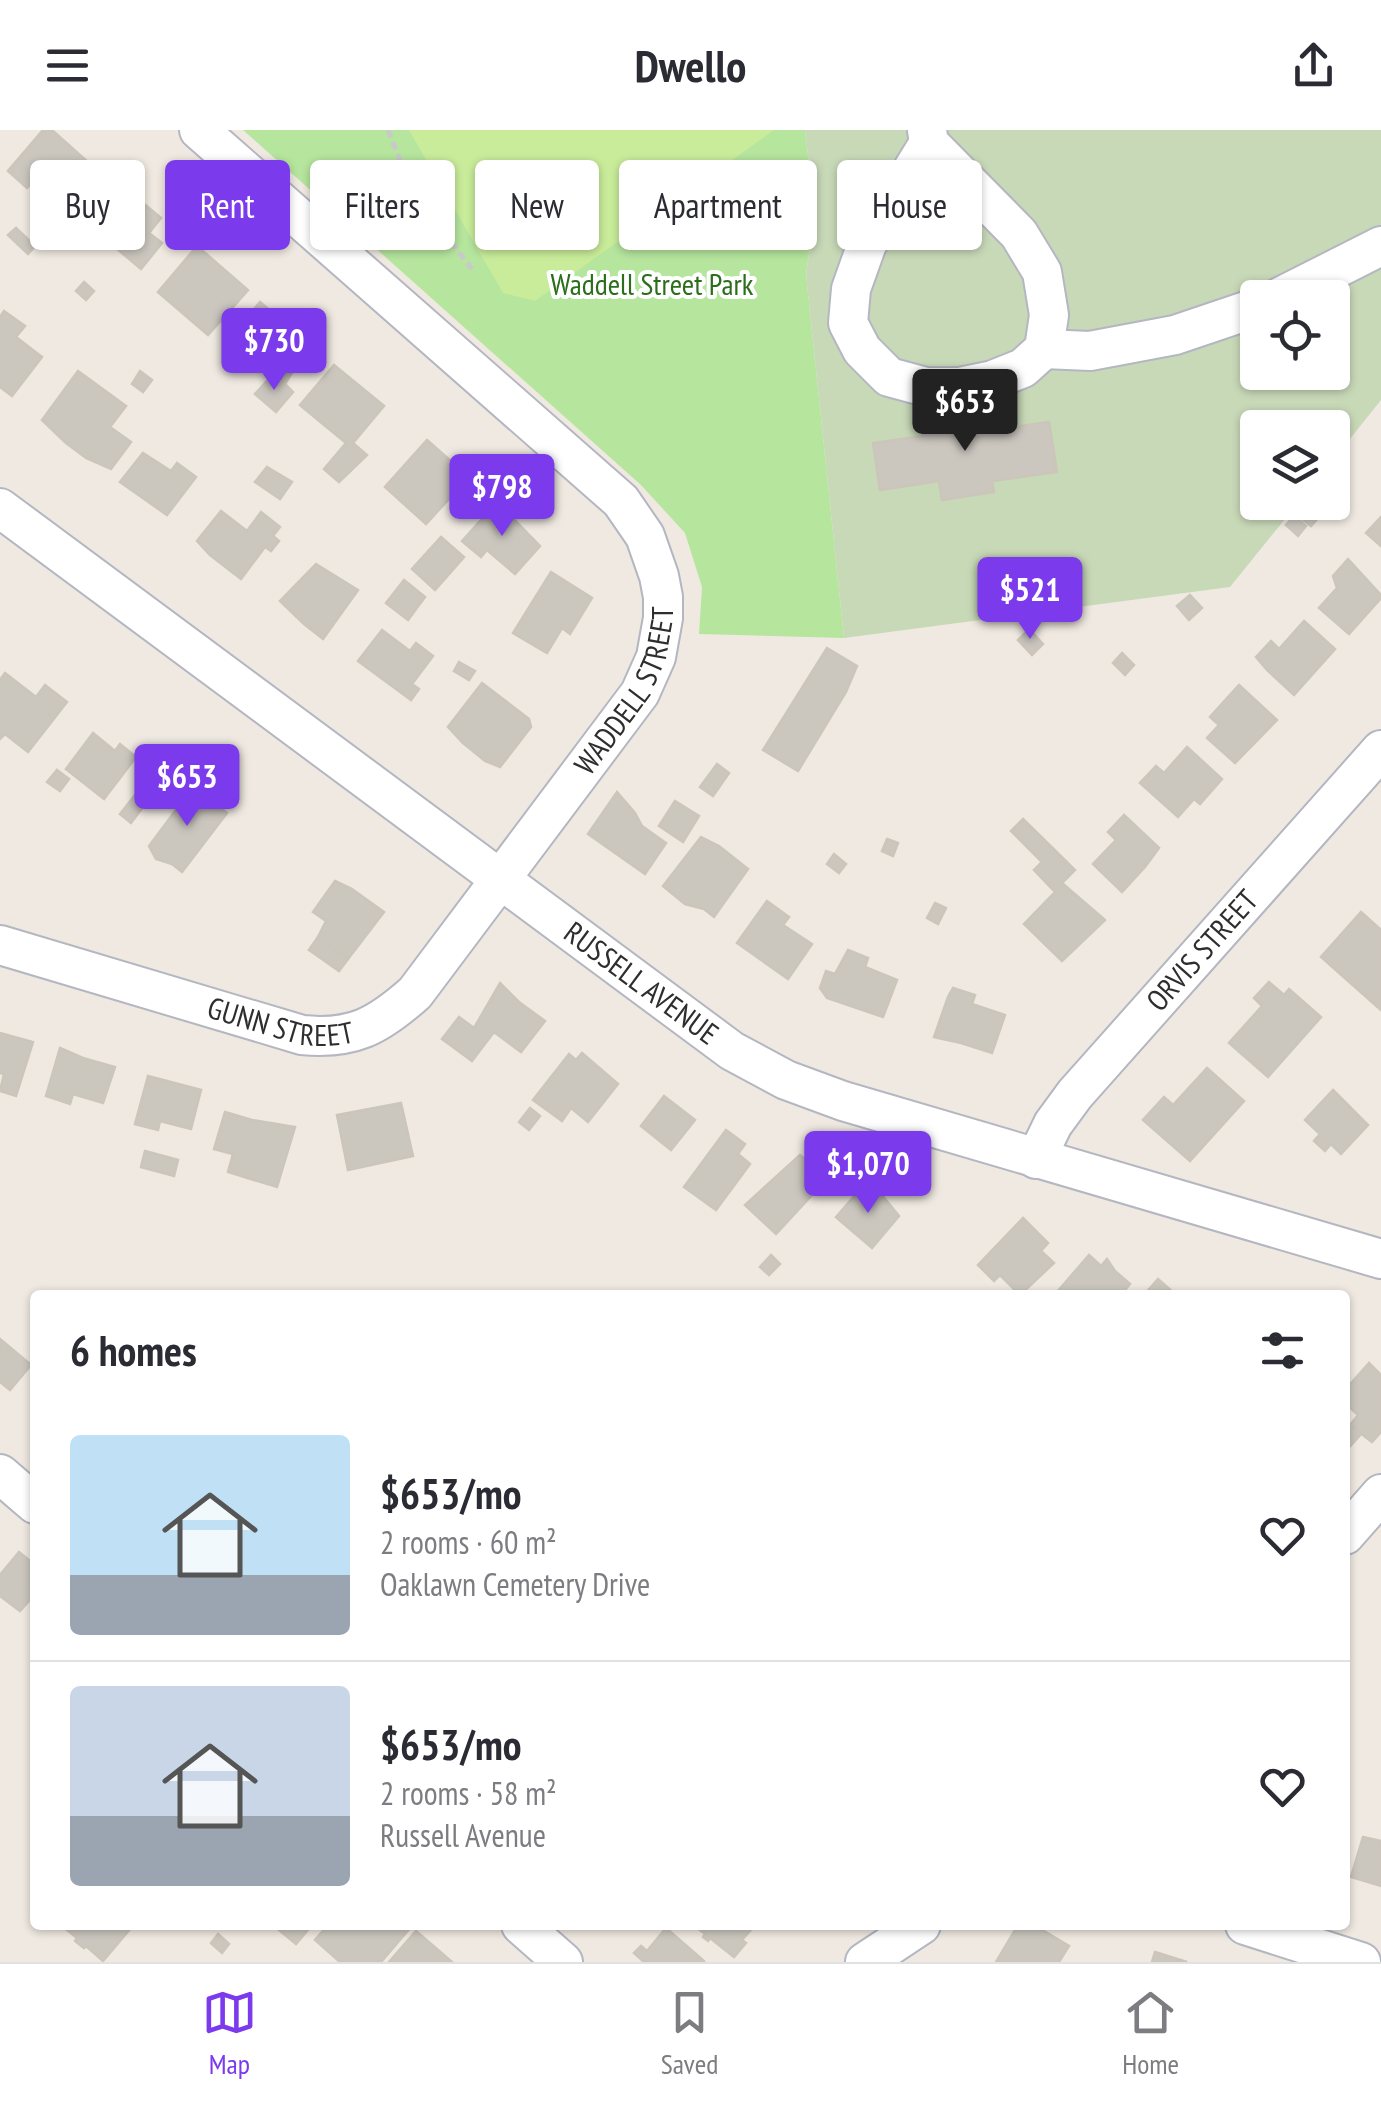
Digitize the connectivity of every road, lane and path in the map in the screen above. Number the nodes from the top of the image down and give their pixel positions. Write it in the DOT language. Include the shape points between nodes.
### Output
graph roads {
  1 [pos="199,130"];
  2 [pos="388,130"];
  3 [pos="928,136"];
  4 [pos="400,160"];
  5 [pos="1381,246"];
  6 [pos="455,248"];
  7 [pos="474,273"];
  8 [pos="1314,280"];
  9 [pos="1240,314"];
  10 [pos="1044,349"];
  11 [pos="0,508"];
  12 [pos="1381,750"];
  13 [pos="500,880"];
  14 [pos="0,946"];
  15 [pos="1036,1159"];
  16 [pos="1381,1259"];
  17 [pos="0,1474"];
  18 [pos="1381,1494"];
  19 [pos="30,1500"];
  20 [pos="1350,1529"];
  21 [pos="527,1930"];
  22 [pos="914,1930"];
  23 [pos="1253,1930"];
  24 [pos="1282,1950"];
  25 [pos="563,1962"];
  26 [pos="865,1962"];
  27 [pos="1362,1962"];
  1 -- 13 [label="street, WADDELL STREET" via="621,501 645,536 663,597 656,657 640,693"];
  2 -- 4 [label="path"];
  3 -- 10 [label="street" via="1019,234 1042,272 1049,315"];
  3 -- 10 [label="street" via="868,244 851,290 848,324 862,350 888,376 926,387 959,387 1023,368"];
  5 -- 8 [label="street"];
  6 -- 7 [label="path"];
  9 -- 10 [label="street" via="1090,352"];
  11 -- 13 [label="street, RUSSELL AVENUE"];
  12 -- 15 [label="street, ORVIS STREET" via="1076,1094"];
  13 -- 14 [label="street, GUNN STREET" via="415,993 373,1026 338,1036 302,1035"];
  13 -- 15 [label="street, RUSSELL AVENUE" via="732,1051 786,1080"];
  15 -- 16 [label="street, RUSSELL AVENUE"];
  17 -- 19 [label="street"];
  18 -- 20 [label="street"];
  21 -- 25 [label="street"];
  22 -- 26 [label="street"];
  23 -- 24 [label="street"];
  24 -- 27 [label="street"];
}
